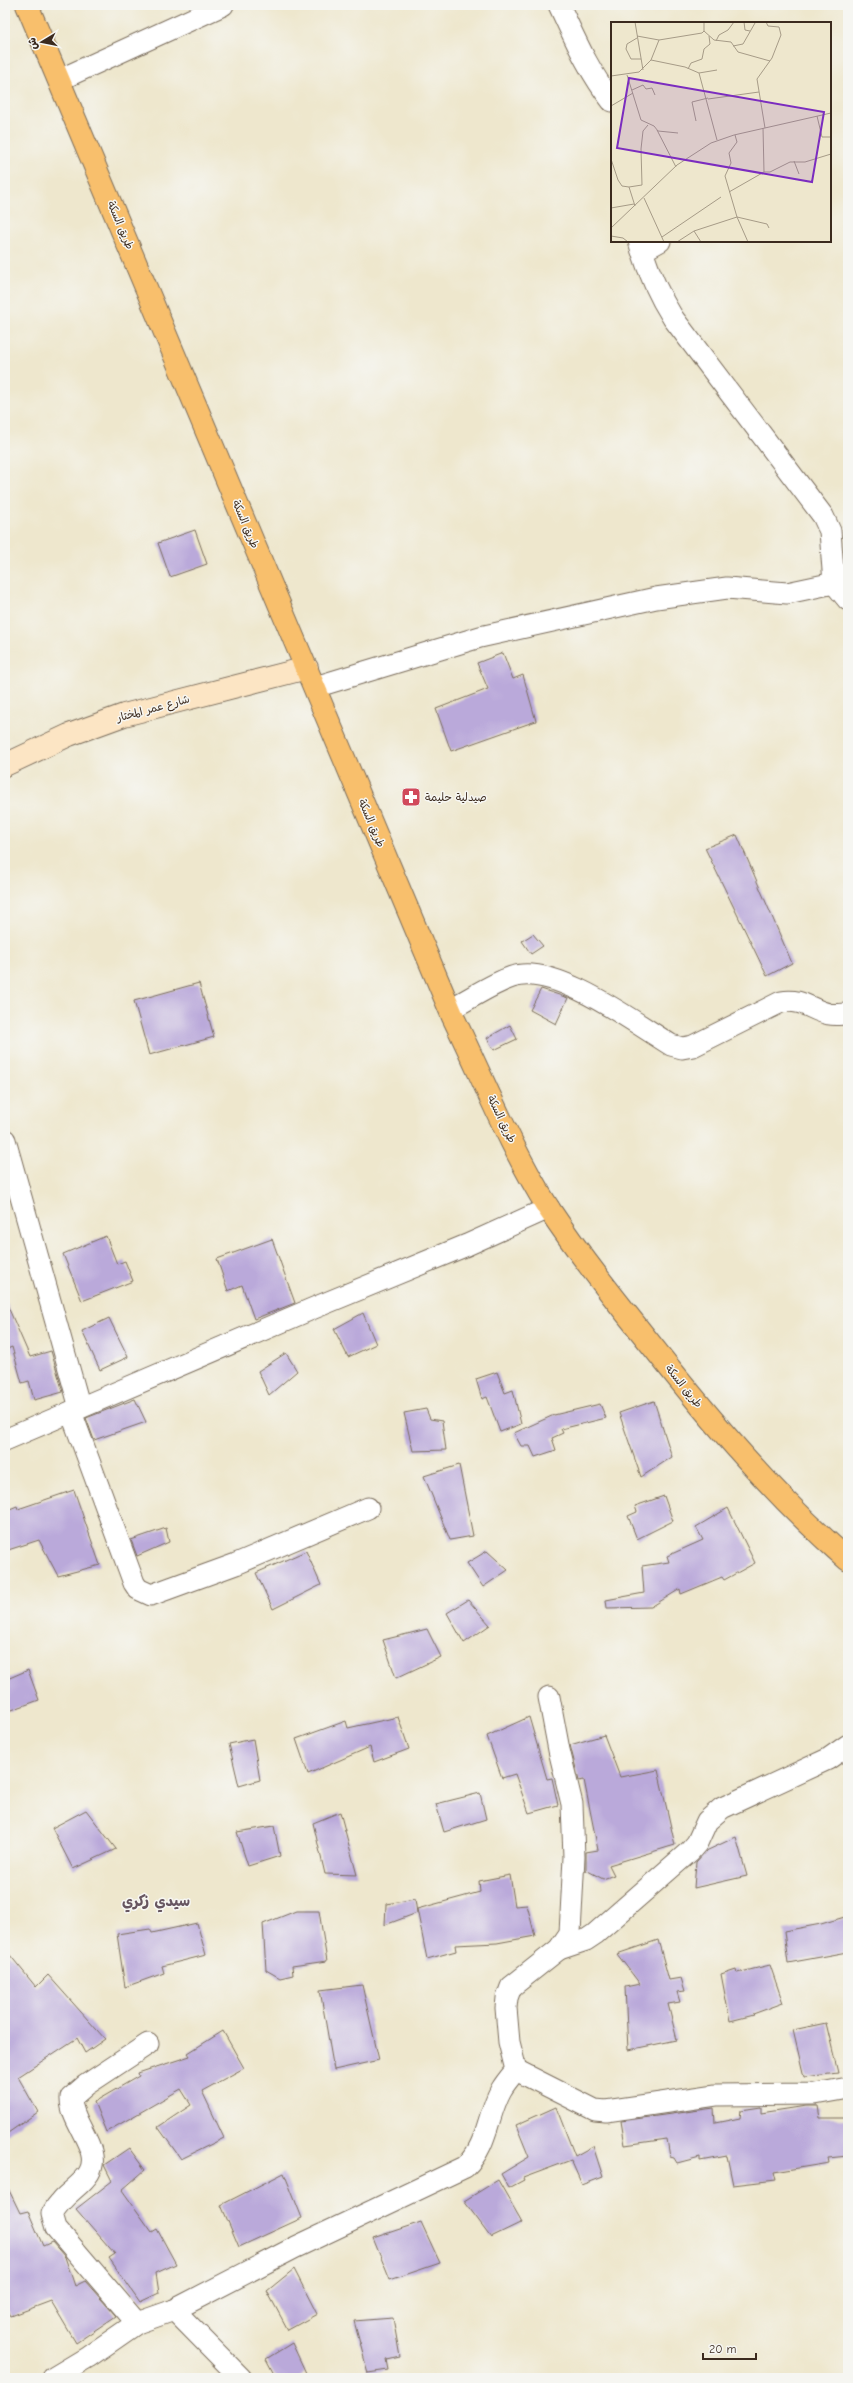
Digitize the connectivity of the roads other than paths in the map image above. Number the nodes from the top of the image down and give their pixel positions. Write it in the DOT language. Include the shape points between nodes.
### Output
graph roads {
  1 [pos="27,5"];
  2 [pos="223,5"];
  3 [pos="559,5"];
  4 [pos="59,80"];
  5 [pos="611,100"];
  6 [pos="647,244"];
  7 [pos="834,583"];
  8 [pos="848,600"];
  9 [pos="311,677"];
  10 [pos="5,765"];
  11 [pos="450,1010"];
  12 [pos="848,1014"];
  13 [pos="5,1140"];
  14 [pos="549,1208"];
  15 [pos="75,1410"];
  16 [pos="5,1440"];
  17 [pos="368,1508"];
  18 [pos="848,1560"];
  19 [pos="549,1697"];
  20 [pos="848,1746"];
  21 [pos="559,1949"];
  22 [pos="148,2044"];
  23 [pos="516,2070"];
  24 [pos="848,2088"];
  25 [pos="174,2310"];
  26 [pos="137,2323"];
  27 [pos="53,2378"];
  28 [pos="241,2378"];
  1 -- 4 [label="main road, طريق السكة"];
  2 -- 4 [label="street"];
  3 -- 5 [label="street" via="583,58"];
  4 -- 9 [label="main road, طريق السكة"];
  6 -- 7 [label="street" via="660,297 673,318 823,516 830,531"];
  7 -- 8 [label="street"];
  7 -- 9 [label="street" via="787,593 727,588 656,598"];
  9 -- 10 [label="street, شارع عمر المختار" via="124,715 69,735"];
  9 -- 11 [label="main road, طريق السكة"];
  11 -- 12 [label="street" via="512,976 538,974 595,997 671,1045 682,1048 693,1046 781,1002 792,1000 829,1014"];
  11 -- 14 [label="main road, طريق السكة" via="523,1163"];
  13 -- 15 [label="street"];
  14 -- 15 [label="street"];
  14 -- 18 [label="main road, طريق السكة" via="597,1277 738,1452"];
  15 -- 16 [label="street"];
  15 -- 17 [label="street" via="134,1583 138,1589 151,1595 236,1564"];
  19 -- 21 [label="street" via="572,1804 574,1857 570,1933"];
  20 -- 21 [label="street" via="815,1766 722,1808 707,1821 690,1851 595,1934 586,1940"];
  21 -- 23 [label="street" via="511,1987 507,1998 509,2042"];
  22 -- 26 [label="street" via="86,2085 71,2098 71,2109 94,2161 89,2174 58,2202 52,2214 56,2228"];
  23 -- 24 [label="street" via="595,2110 606,2111 716,2095 815,2094"];
  23 -- 25 [label="street" via="500,2091 484,2138 473,2160 465,2167 296,2246"];
  25 -- 26 [label="street"];
  25 -- 28 [label="street"];
  26 -- 27 [label="street"];
}
